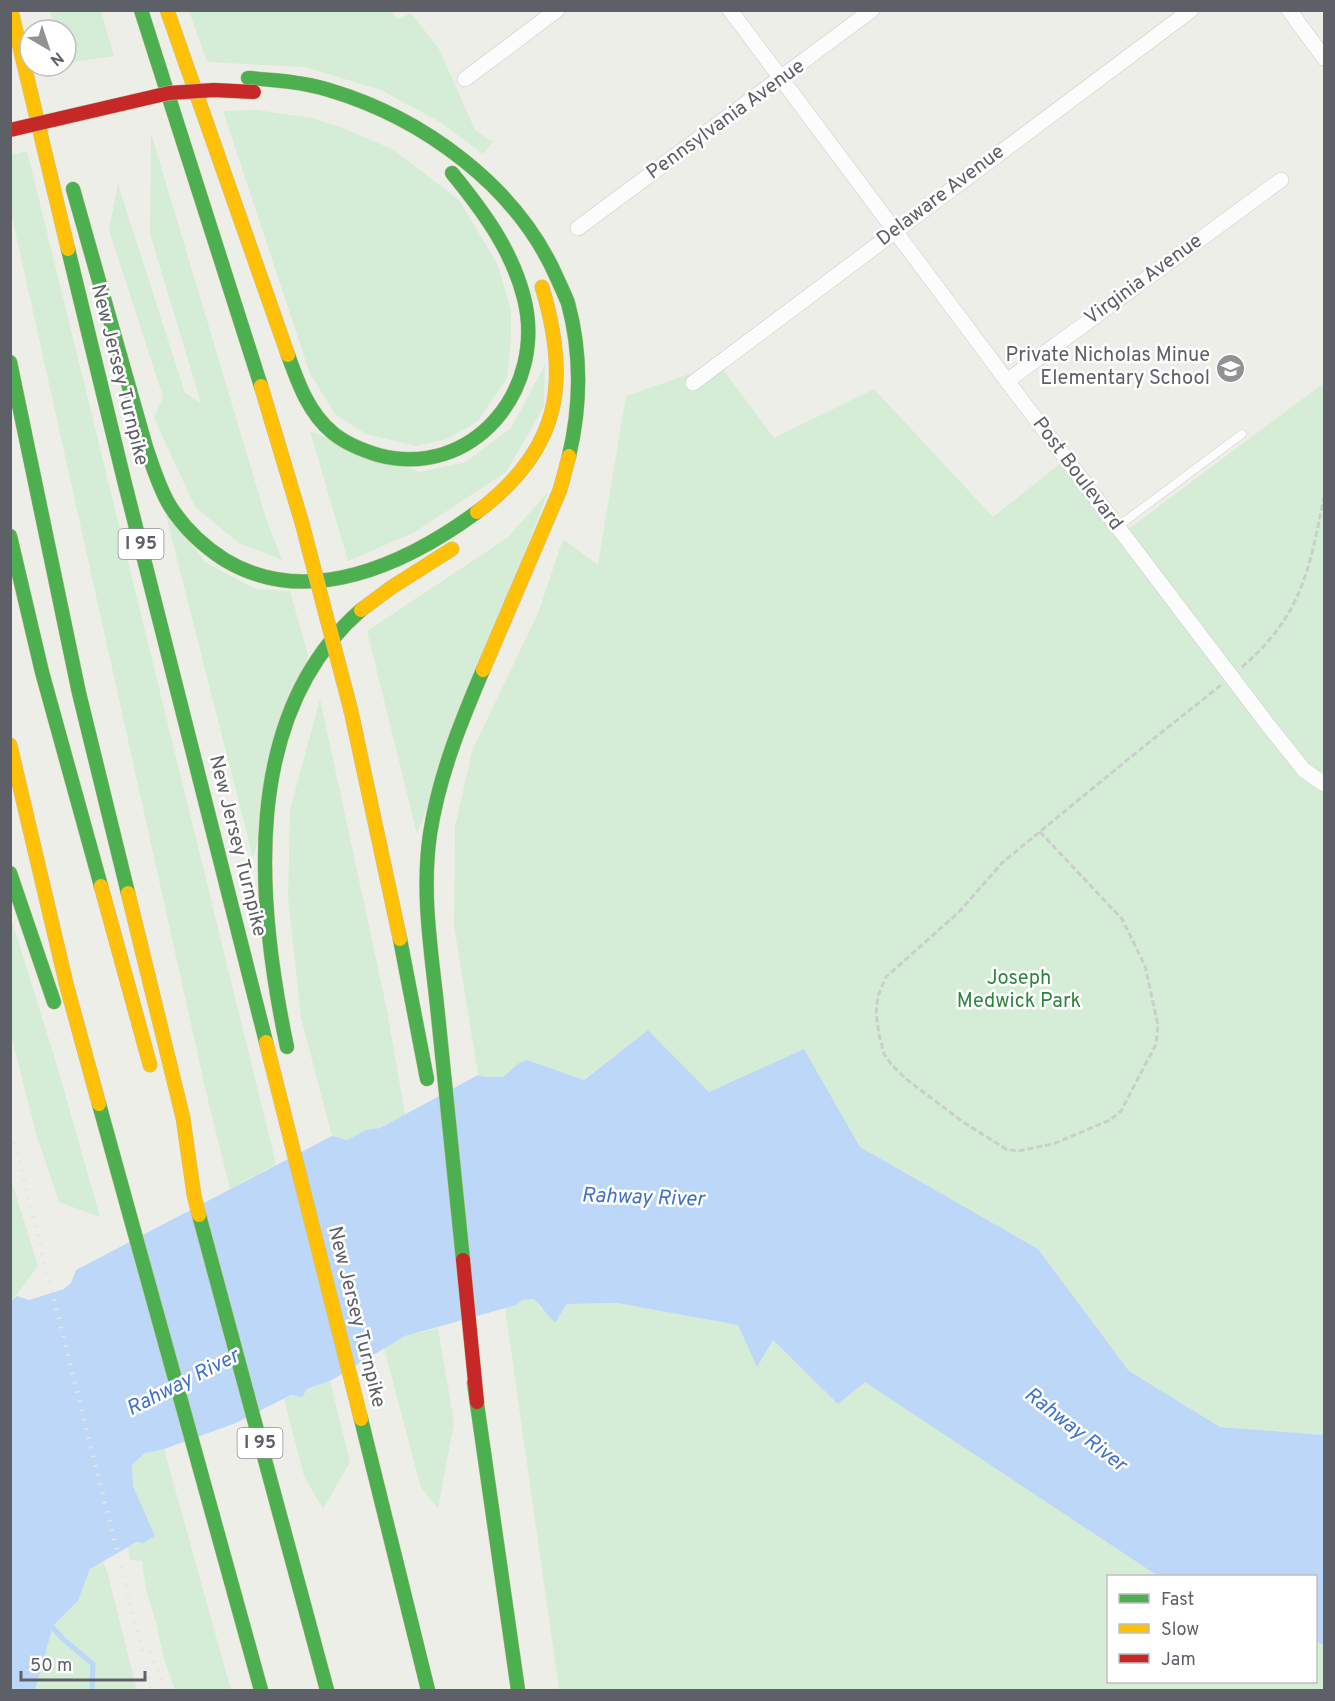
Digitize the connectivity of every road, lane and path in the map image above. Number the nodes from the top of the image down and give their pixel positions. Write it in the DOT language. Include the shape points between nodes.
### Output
graph roads {
  1 [pos="11,10"];
  2 [pos="141,10"];
  3 [pos="167,10"];
  4 [pos="557,10"];
  5 [pos="730,10"];
  6 [pos="872,10"];
  7 [pos="1191,10"];
  8 [pos="1289,10"];
  9 [pos="1324,58"];
  10 [pos="40,78"];
  11 [pos="465,79"];
  12 [pos="781,79"];
  13 [pos="143,85"];
  14 [pos="259,93"];
  15 [pos="43,107"];
  16 [pos="21,112"];
  17 [pos="10,129"];
  18 [pos="56,133"];
  19 [pos="69,177"];
  20 [pos="1281,180"];
  21 [pos="579,228"];
  22 [pos="894,231"];
  23 [pos="512,234"];
  24 [pos="535,271"];
  25 [pos="10,362"];
  26 [pos="1006,381"];
  27 [pos="693,383"];
  28 [pos="580,385"];
  29 [pos="1242,434"];
  30 [pos="559,445"];
  31 [pos="1324,497"];
  32 [pos="1117,527"];
  33 [pos="10,536"];
  34 [pos="462,541"];
  35 [pos="1231,677"];
  36 [pos="10,746"];
  37 [pos="1324,784"];
  38 [pos="1040,832"];
  39 [pos="10,873"];
  40 [pos="85,1050"];
  41 [pos="290,1059"];
  42 [pos="155,1081"];
  43 [pos="429,1092"];
  44 [pos="435,1124"];
  45 [pos="171,1136"];
  46 [pos="316,1184"];
  47 [pos="194,1195"];
  48 [pos="477,1402"];
  49 [pos="369,1449"];
  50 [pos="261,1690"];
  51 [pos="327,1690"];
  52 [pos="428,1690"];
  53 [pos="518,1690"];
  1 -- 49 [label="highway, New Jersey Turnpike / I 95" via="124,480"];
  2 -- 43 [label="highway, bridge" via="302,523 351,711"];
  3 -- 23 [label="highway" via="295,376 318,418 354,447 378,456 404,459 429,458 453,451 475,439 512,400 524,374 528,348 527,316 514,269 479,204 448,170"];
  4 -- 11 [label="street"];
  5 -- 12 [label="street, Post Boulevard"];
  6 -- 12 [label="street, Pennsylvania Avenue"];
  7 -- 22 [label="street, Delaware Avenue"];
  8 -- 9 [label="street"];
  10 -- 18 [label="highway"];
  12 -- 21 [label="street, Pennsylvania Avenue"];
  12 -- 22 [label="street, Post Boulevard"];
  13 -- 28 [label="highway" via="207,76 289,81 363,102 432,138 471,168 519,215 541,244 571,312"];
  14 -- 17 [label="highway, bridge" via="169,93"];
  15 -- 16 [label="highway"];
  19 -- 24 [label="highway" via="146,447 166,497 205,547 229,564 266,577 320,582 386,563 453,528 506,488 543,438 557,379 552,316"];
  20 -- 26 [label="street, Virginia Avenue"];
  22 -- 26 [label="street, Post Boulevard"];
  22 -- 27 [label="street, Delaware Avenue"];
  25 -- 47 [label="highway, I 95" via="79,693 183,1118"];
  26 -- 32 [label="street, Post Boulevard"];
  28 -- 30 [label="highway"];
  28 -- 48 [label="highway" via="570,455 560,490 455,736 441,772 433,809 426,881 429,950"];
  29 -- 32 [label="lane"];
  31 -- 35 [label="path" via="1301,592 1290,614 1258,654"];
  32 -- 35 [label="street, Post Boulevard"];
  33 -- 42 [label="highway" via="42,672"];
  34 -- 41 [label="highway" via="365,607 338,631 313,663 284,732 269,799 265,872 274,983"];
  35 -- 37 [label="street, Post Boulevard" via="1304,770"];
  35 -- 38 [label="path"];
  36 -- 40 [label="highway"];
  38 -- 38 [label="path" via="1003,862 959,912 886,977 876,1013 884,1054 906,1079 963,1122 1006,1149 1018,1151 1053,1144 1110,1120 1121,1111 1156,1044 1158,1025 1145,966 1122,919"];
  39 -- 40 [label="highway" via="54,1001"];
  40 -- 50 [label="highway"];
  44 -- 48 [label="highway"];
  45 -- 47 [label="highway"];
  46 -- 49 [label="highway"];
  47 -- 51 [label="highway, I 95"];
  48 -- 53 [label="highway"];
  49 -- 52 [label="highway, New Jersey Turnpike / I 95"];
}
